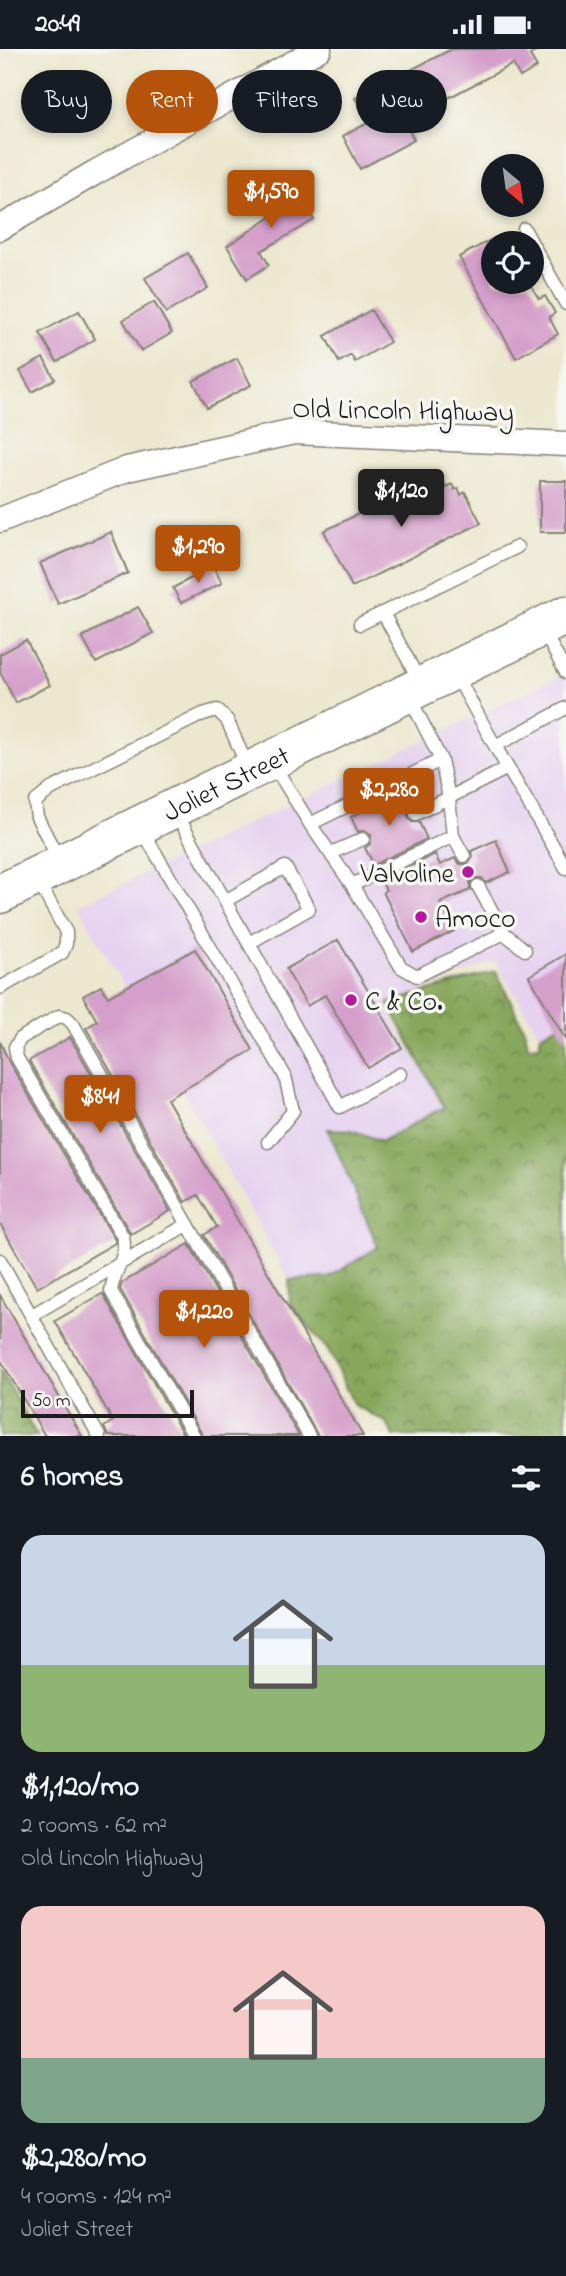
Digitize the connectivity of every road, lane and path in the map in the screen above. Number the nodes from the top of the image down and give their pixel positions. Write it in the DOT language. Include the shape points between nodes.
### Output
graph roads {
  1 [pos="318,49"];
  2 [pos="0,228"];
  3 [pos="524,229"];
  4 [pos="566,304"];
  5 [pos="566,444"];
  6 [pos="0,520"];
  7 [pos="517,547"];
  8 [pos="383,613"];
  9 [pos="553,621"];
  10 [pos="360,624"];
  11 [pos="566,673"];
  12 [pos="427,683"];
  13 [pos="566,708"];
  14 [pos="495,746"];
  15 [pos="441,760"];
  16 [pos="260,765"];
  17 [pos="508,768"];
  18 [pos="449,798"];
  19 [pos="173,808"];
  20 [pos="416,814"];
  21 [pos="310,824"];
  22 [pos="139,825"];
  23 [pos="453,836"];
  24 [pos="363,839"];
  25 [pos="331,853"];
  26 [pos="464,856"];
  27 [pos="566,868"];
  28 [pos="48,870"];
  29 [pos="352,885"];
  30 [pos="478,885"];
  31 [pos="0,894"];
  32 [pos="225,901"];
  33 [pos="504,933"];
  34 [pos="249,943"];
  35 [pos="525,950"];
  36 [pos="0,988"];
  37 [pos="400,1074"];
  38 [pos="268,1142"];
  39 [pos="188,1224"];
  40 [pos="0,1259"];
  41 [pos="120,1263"];
  42 [pos="32,1315"];
  43 [pos="99,1436"];
  44 [pos="194,1436"];
  45 [pos="309,1436"];
  1 -- 2 [label="street"];
  3 -- 4 [label="lane"];
  5 -- 6 [label="street, Old Lincoln Highway" via="294,432 127,469"];
  7 -- 8 [label="lane"];
  8 -- 10 [label="lane"];
  8 -- 12 [label="lane"];
  9 -- 11 [label="lane"];
  9 -- 12 [label="main road, Joliet Street"];
  12 -- 14 [label="lane"];
  12 -- 15 [label="lane"];
  12 -- 16 [label="main road, Joliet Street"];
  13 -- 14 [label="lane"];
  14 -- 17 [label="lane"];
  15 -- 18 [label="lane"];
  15 -- 21 [label="lane"];
  16 -- 19 [label="main road, Joliet Street"];
  16 -- 21 [label="lane"];
  16 -- 28 [label="lane" via="217,710 168,731 51,789 35,802"];
  17 -- 18 [label="lane"];
  17 -- 27 [label="lane"];
  18 -- 20 [label="lane"];
  18 -- 23 [label="lane"];
  19 -- 22 [label="main road, Joliet Street"];
  19 -- 32 [label="lane"];
  21 -- 25 [label="lane"];
  22 -- 28 [label="main road, Joliet Street"];
  22 -- 38 [label="lane" via="285,1076 293,1111"];
  23 -- 26 [label="lane"];
  23 -- 29 [label="lane"];
  24 -- 25 [label="lane"];
  25 -- 29 [label="lane"];
  28 -- 31 [label="main road, Joliet Street"];
  28 -- 36 [label="lane" via="66,932 62,954"];
  29 -- 33 [label="lane" via="401,967 416,976"];
  30 -- 33 [label="lane"];
  32 -- 34 [label="lane"];
  32 -- 34 [label="lane" via="285,867 309,909"];
  33 -- 35 [label="lane"];
  34 -- 37 [label="lane" via="340,1107"];
  39 -- 41 [label="lane"];
  39 -- 41 [label="lane" via="73,1024 59,1016 21,1038 15,1047 17,1058 123,1237 126,1247"];
  39 -- 45 [label="lane"];
  40 -- 42 [label="lane"];
  41 -- 42 [label="lane"];
  41 -- 44 [label="lane" via="111,1290"];
  42 -- 43 [label="lane"];
}
